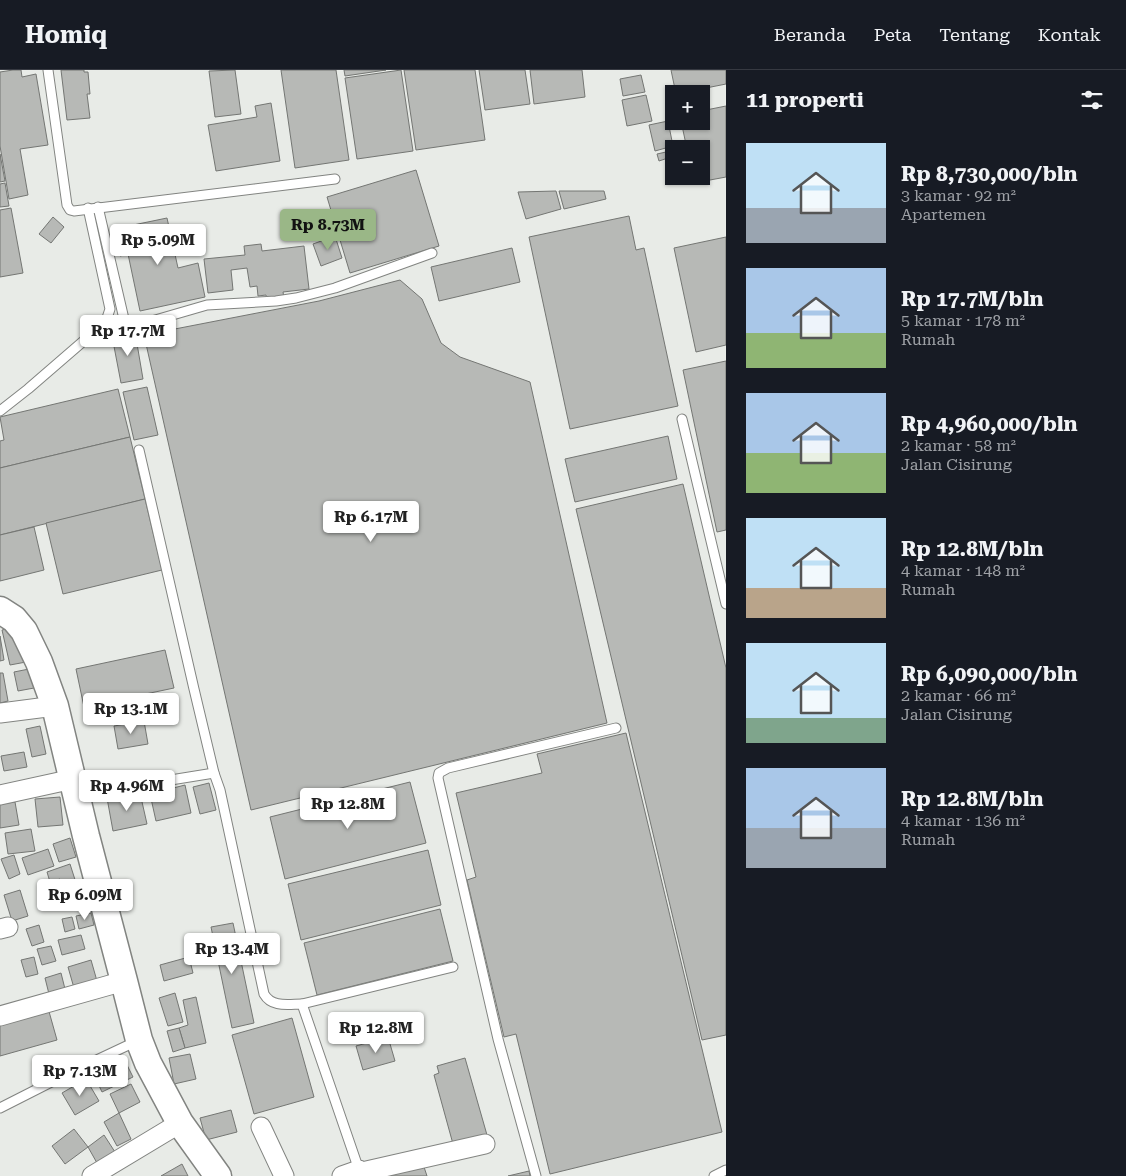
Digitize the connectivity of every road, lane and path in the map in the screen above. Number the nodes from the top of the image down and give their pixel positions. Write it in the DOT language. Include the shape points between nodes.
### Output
graph roads {
  1 [pos="48,70"];
  2 [pos="335,179"];
  3 [pos="98,207"];
  4 [pos="88,208"];
  5 [pos="432,253"];
  6 [pos="0,410"];
  7 [pos="682,419"];
  8 [pos="139,450"];
  9 [pos="726,604"];
  10 [pos="0,610"];
  11 [pos="55,706"];
  12 [pos="0,713"];
  13 [pos="616,728"];
  14 [pos="214,773"];
  15 [pos="75,787"];
  16 [pos="0,795"];
  17 [pos="453,967"];
  18 [pos="124,981"];
  19 [pos="302,1004"];
  20 [pos="0,1016"];
  21 [pos="139,1040"];
  22 [pos="0,1108"];
  23 [pos="180,1123"];
  24 [pos="261,1127"];
  25 [pos="485,1144"];
  26 [pos="726,1170"];
  27 [pos="357,1174"];
  28 [pos="92,1176"];
  29 [pos="218,1176"];
  30 [pos="284,1176"];
  31 [pos="536,1176"];
  32 [pos="714,1176"];
  1 -- 4 [label="lane" via="67,205 74,211"];
  2 -- 3 [label="lane"];
  3 -- 4 [label="lane"];
  3 -- 5 [label="lane" via="124,319 130,325 207,305 296,298 335,288"];
  4 -- 6 [label="lane" via="110,310 107,318 58,364"];
  7 -- 9 [label="lane"];
  8 -- 14 [label="lane"];
  10 -- 11 [label="main road" via="24,631"];
  11 -- 12 [label="street"];
  11 -- 15 [label="main road"];
  13 -- 31 [label="lane" via="448,768 439,773 438,778 496,1030"];
  14 -- 15 [label="lane"];
  14 -- 19 [label="lane" via="264,994 273,1003"];
  15 -- 16 [label="street"];
  15 -- 18 [label="main road"];
  17 -- 19 [label="lane"];
  18 -- 20 [label="street"];
  18 -- 21 [label="main road"];
  19 -- 27 [label="lane"];
  21 -- 22 [label="lane"];
  21 -- 23 [label="main road"];
  23 -- 28 [label="street"];
  23 -- 29 [label="main road"];
  24 -- 30 [label="street"];
  25 -- 27 [label="street"];
  26 -- 32 [label="lane"];
}
